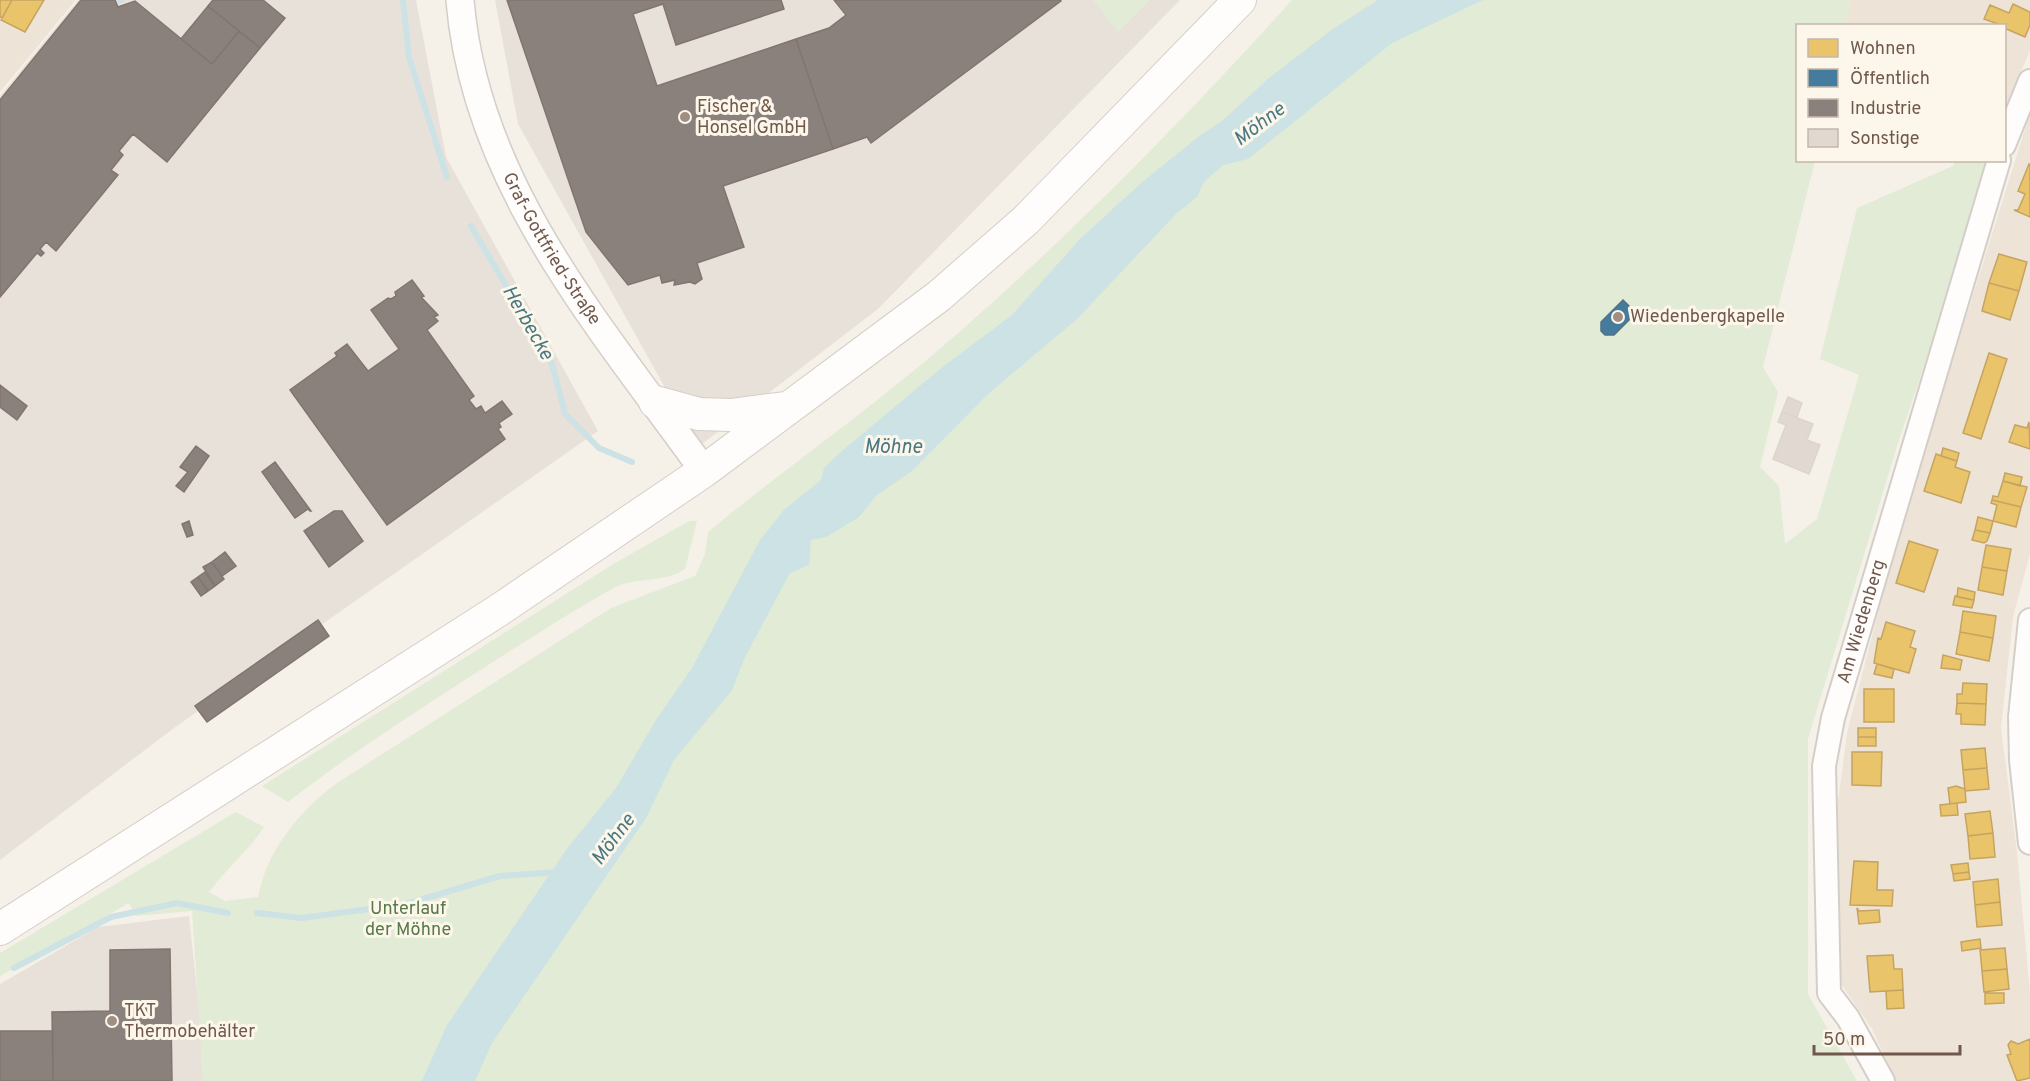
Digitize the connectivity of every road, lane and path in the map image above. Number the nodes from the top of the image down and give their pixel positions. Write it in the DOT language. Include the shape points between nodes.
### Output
graph roads {
  1 [pos="460,0"];
  2 [pos="1240,0"];
  3 [pos="2030,81"];
  4 [pos="2006,140"];
  5 [pos="1999,162"];
  6 [pos="655,402"];
  7 [pos="789,407"];
  8 [pos="704,471"];
  9 [pos="2030,620"];
  10 [pos="2030,843"];
  11 [pos="0,929"];
  12 [pos="1883,1081"];
  1 -- 6 [label="street, Graf-Gottfried-Straße" via="470,62 507,177 552,258 607,341"];
  2 -- 7 [label="main road" via="1026,220 939,296"];
  3 -- 4 [label="street"];
  5 -- 12 [label="street, Am Wiedenberg" via="1833,718 1824,766 1829,993 1848,1018"];
  6 -- 7 [label="main road" via="699,414 731,415"];
  6 -- 8 [label="street, Graf-Gottfried-Straße"];
  7 -- 8 [label="main road"];
  8 -- 11 [label="main road" via="500,610"];
  9 -- 10 [label="street" via="2020,717"];
}
